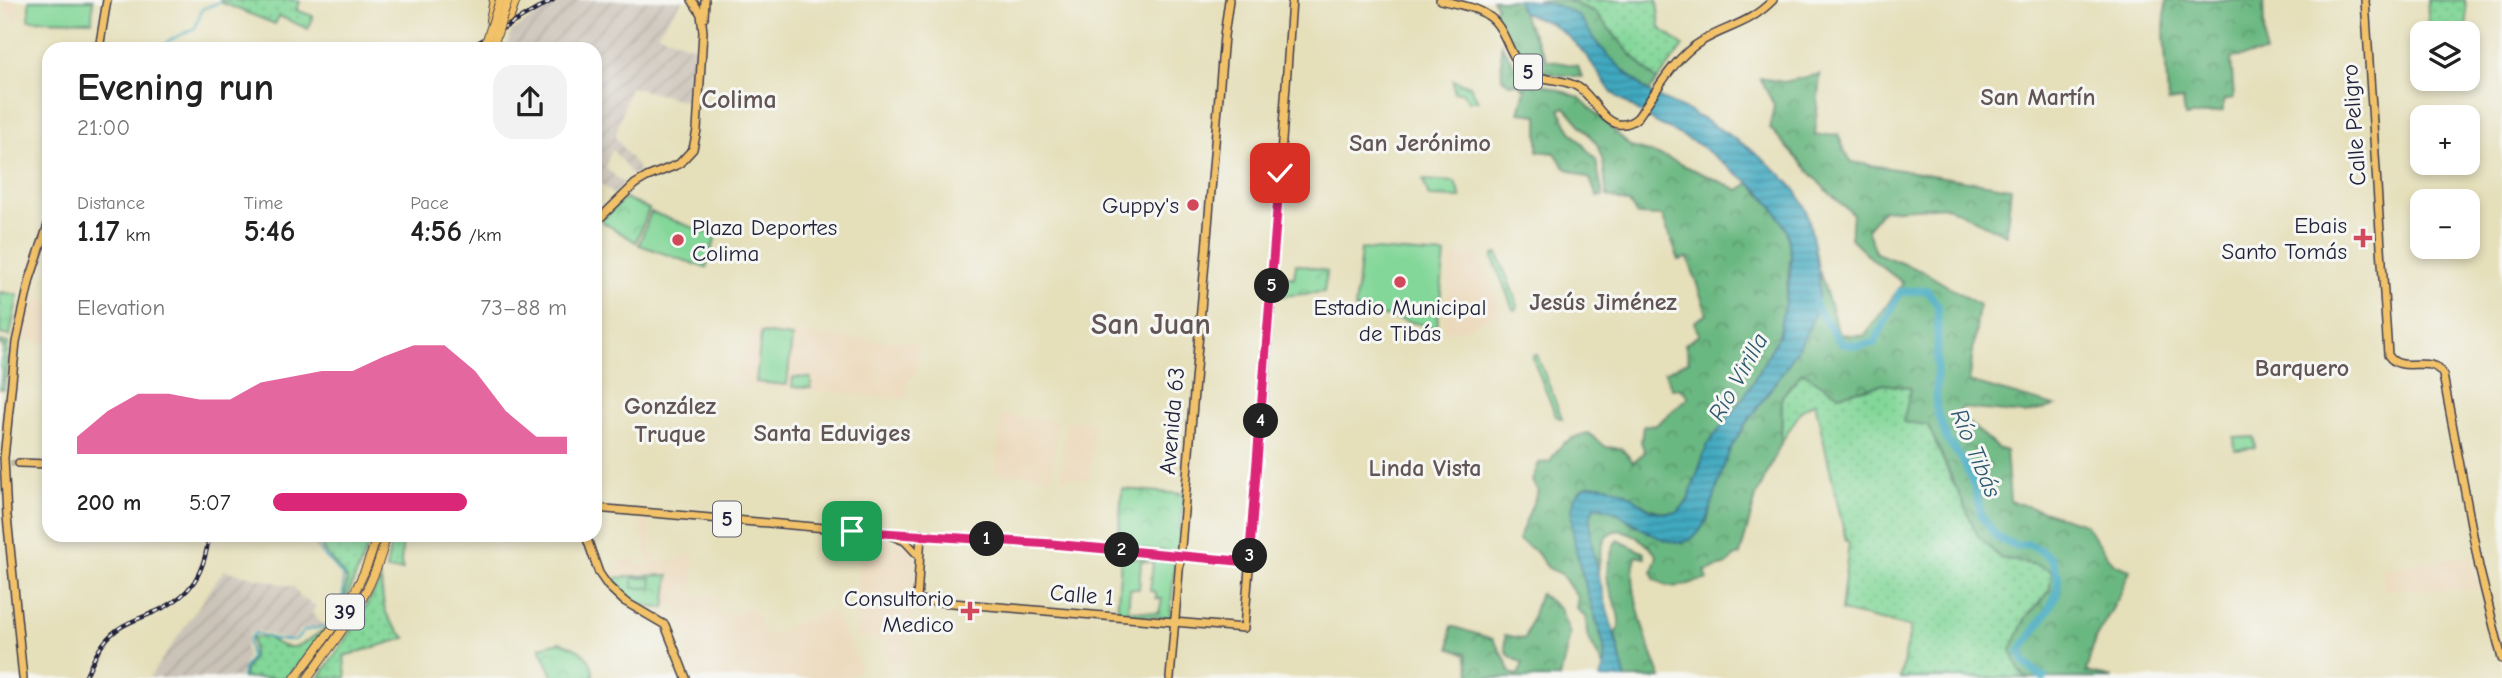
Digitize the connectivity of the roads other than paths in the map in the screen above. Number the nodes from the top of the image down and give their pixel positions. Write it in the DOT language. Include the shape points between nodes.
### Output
graph roads {
  1 [pos="107,0"];
  2 [pos="494,0"];
  3 [pos="500,0"];
  4 [pos="508,0"];
  5 [pos="516,0"];
  6 [pos="692,0"];
  7 [pos="705,0"];
  8 [pos="1229,0"];
  9 [pos="1292,0"];
  10 [pos="1440,0"];
  11 [pos="1773,0"];
  12 [pos="2365,0"];
  13 [pos="703,32"];
  14 [pos="100,42"];
  15 [pos="486,42"];
  16 [pos="494,42"];
  17 [pos="602,216"];
  18 [pos="42,243"];
  19 [pos="19,463"];
  20 [pos="42,464"];
  21 [pos="2,475"];
  22 [pos="602,509"];
  23 [pos="876,532"];
  24 [pos="921,534"];
  25 [pos="375,542"];
  26 [pos="384,542"];
  27 [pos="588,542"];
  28 [pos="1181,555"];
  29 [pos="920,558"];
  30 [pos="1249,562"];
  31 [pos="1175,622"];
  32 [pos="2502,659"];
  33 [pos="23,678"];
  34 [pos="295,678"];
  35 [pos="308,678"];
  36 [pos="686,678"];
  37 [pos="1170,678"];
  1 -- 14 [label="main road"];
  2 -- 5 [label="highway" via="490,20 498,26 510,16"];
  3 -- 15 [label="highway, bridge"];
  4 -- 16 [label="highway, bridge"];
  6 -- 13 [label="main road" via="701,14"];
  7 -- 13 [label="main road"];
  8 -- 28 [label="main road, Avenida 63"];
  9 -- 30 [label="main road"];
  10 -- 11 [label="main road, 5" via="1488,15 1526,71 1579,88 1618,124 1638,117 1678,62 1701,41 1747,21"];
  12 -- 32 [label="main road, Calle Peligro" via="2388,355 2400,364 2431,364 2443,375 2479,567"];
  13 -- 17 [label="main road" via="697,130 691,152 679,164 635,184"];
  18 -- 21 [label="main road" via="16,342"];
  19 -- 20 [label="main road"];
  21 -- 33 [label="main road"];
  22 -- 23 [label="main road, 5"];
  23 -- 24 [label="main road, 5"];
  23 -- 29 [label="main road, 5" via="905,541"];
  24 -- 28 [label="main road"];
  24 -- 29 [label="main road"];
  25 -- 34 [label="highway, 39" via="351,601"];
  26 -- 35 [label="highway, 39" via="362,601"];
  27 -- 36 [label="main road" via="608,586 665,625"];
  28 -- 30 [label="main road"];
  28 -- 31 [label="main road, Avenida 63"];
  29 -- 31 [label="main road, Calle 1" via="917,600"];
  30 -- 31 [label="main road, Calle 1" via="1244,628"];
  31 -- 37 [label="main road, Avenida 63"];
}
